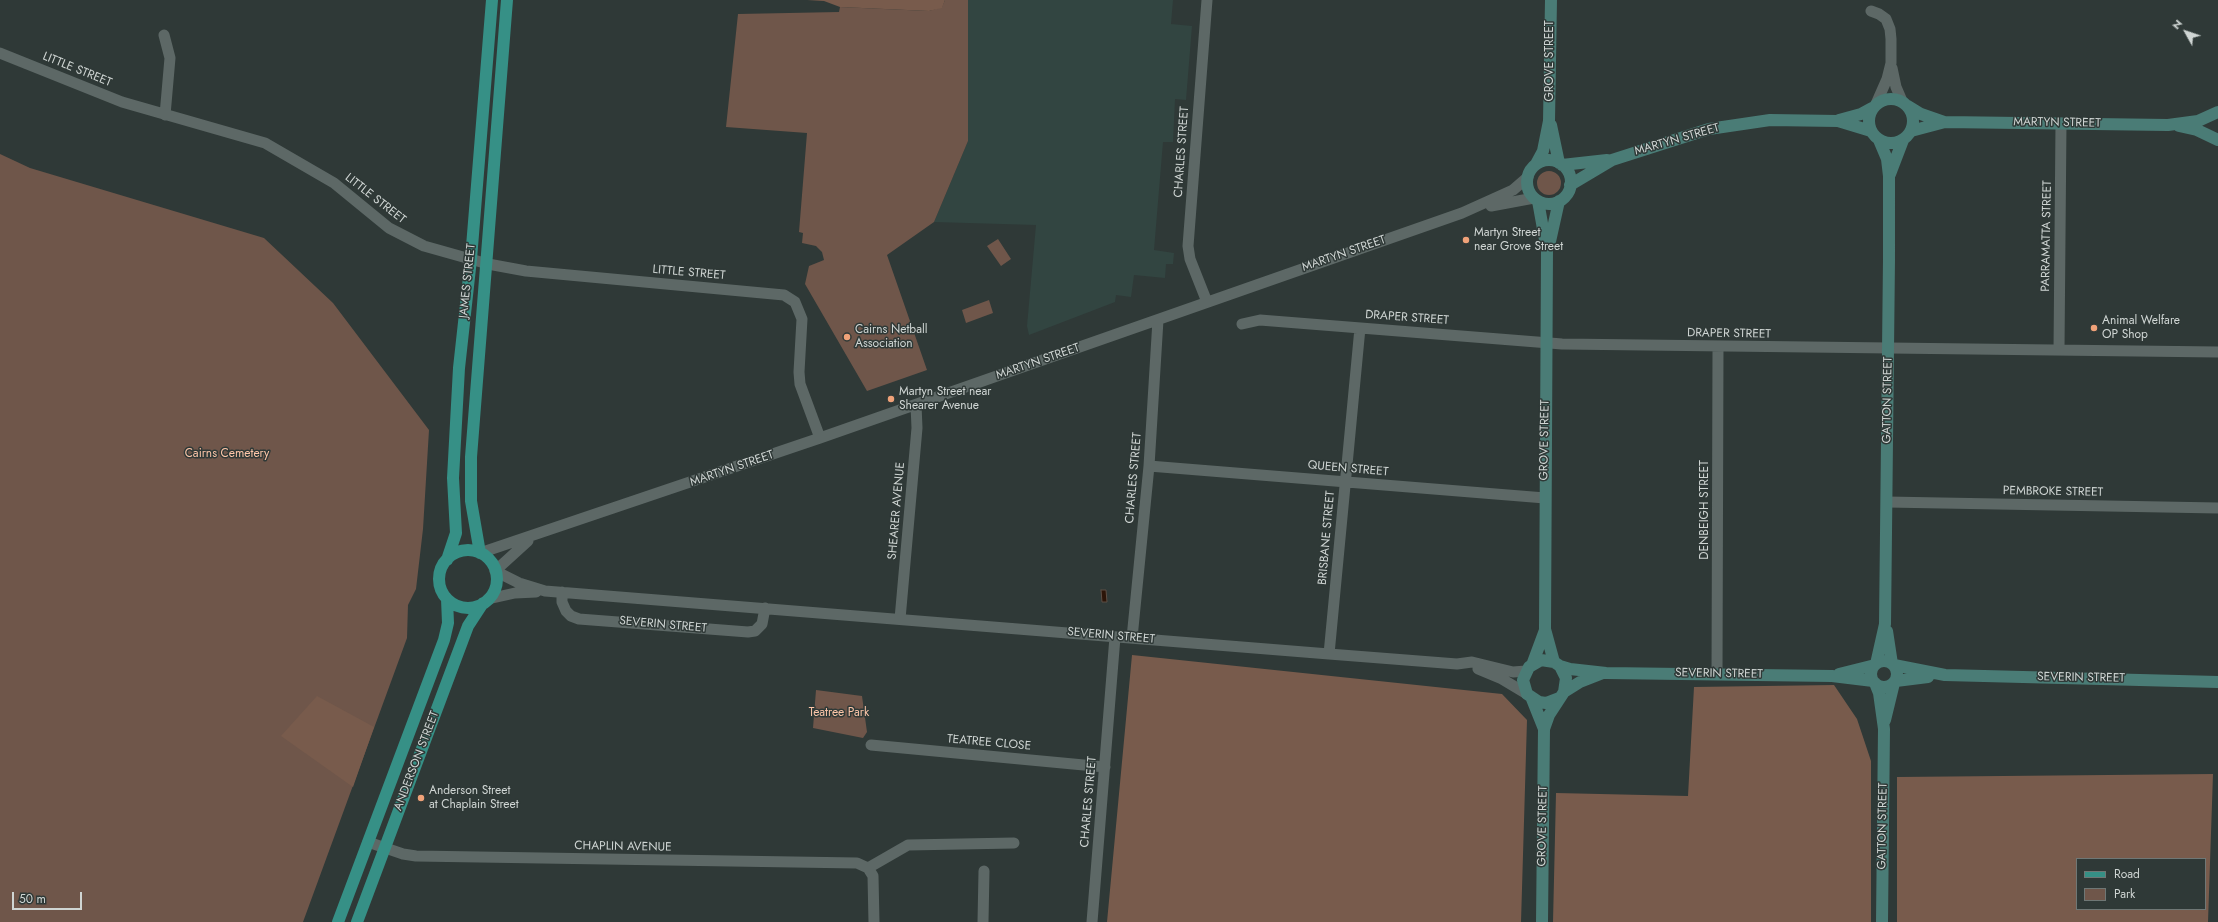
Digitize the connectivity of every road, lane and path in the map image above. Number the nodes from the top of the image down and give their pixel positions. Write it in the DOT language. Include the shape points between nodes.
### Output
graph roads {
  1 [pos="492,0"];
  2 [pos="507,0"];
  3 [pos="1207,0"];
  4 [pos="1551,0"];
  5 [pos="1871,11"];
  6 [pos="164,35"];
  7 [pos="0,53"];
  8 [pos="1891,63"];
  9 [pos="1905,103"];
  10 [pos="1874,106"];
  11 [pos="2218,112"];
  12 [pos="165,115"];
  13 [pos="1549,121"];
  14 [pos="1838,121"];
  15 [pos="1945,122"];
  16 [pos="2061,123"];
  17 [pos="2168,125"];
  18 [pos="1907,135"];
  19 [pos="1875,136"];
  20 [pos="2218,139"];
  21 [pos="1612,160"];
  22 [pos="1536,164"];
  23 [pos="1561,164"];
  24 [pos="1528,176"];
  25 [pos="1889,176"];
  26 [pos="1570,185"];
  27 [pos="1536,200"];
  28 [pos="1559,201"];
  29 [pos="1475,208"];
  30 [pos="1547,251"];
  31 [pos="471,259"];
  32 [pos="488,264"];
  33 [pos="1207,302"];
  34 [pos="1158,320"];
  35 [pos="1242,324"];
  36 [pos="1360,328"];
  37 [pos="1547,342"];
  38 [pos="1718,347"];
  39 [pos="1889,348"];
  40 [pos="2059,350"];
  41 [pos="2218,352"];
  42 [pos="916,405"];
  43 [pos="820,438"];
  44 [pos="1149,466"];
  45 [pos="1345,482"];
  46 [pos="1545,498"];
  47 [pos="1886,502"];
  48 [pos="2218,508"];
  49 [pos="534,537"];
  50 [pos="480,553"];
  51 [pos="447,560"];
  52 [pos="495,571"];
  53 [pos="545,591"];
  54 [pos="562,592"];
  55 [pos="447,599"];
  56 [pos="486,601"];
  57 [pos="765,608"];
  58 [pos="900,619"];
  59 [pos="1885,624"];
  60 [pos="1545,629"];
  61 [pos="1115,637"];
  62 [pos="1132,638"];
  63 [pos="1330,654"];
  64 [pos="1457,664"];
  65 [pos="1557,664"];
  66 [pos="1876,664"];
  67 [pos="1893,664"];
  68 [pos="1529,668"];
  69 [pos="1606,673"];
  70 [pos="1717,674"];
  71 [pos="1945,675"];
  72 [pos="1832,676"];
  73 [pos="1874,682"];
  74 [pos="1895,682"];
  75 [pos="2218,682"];
  76 [pos="1561,695"];
  77 [pos="1530,696"];
  78 [pos="1884,729"];
  79 [pos="1544,730"];
  80 [pos="871,745"];
  81 [pos="1105,766"];
  82 [pos="368,842"];
  83 [pos="1014,843"];
  84 [pos="385,848"];
  85 [pos="984,871"];
  86 [pos="870,872"];
  87 [pos="338,922"];
  88 [pos="357,922"];
  89 [pos="874,922"];
  90 [pos="983,922"];
  91 [pos="1092,922"];
  92 [pos="1542,922"];
  93 [pos="1882,922"];
  1 -- 31 [label="main road, JAMES STREET"];
  2 -- 32 [label="main road, JAMES STREET"];
  3 -- 33 [label="street, CHARLES STREET" via="1188,246 1190,259"];
  4 -- 13 [label="street, GROVE STREET"];
  5 -- 8 [label="street" via="1883,16 1890,27"];
  6 -- 12 [label="street" via="170,58"];
  7 -- 12 [label="street, LITTLE STREET" via="122,102"];
  8 -- 9 [label="street" via="1896,86"];
  8 -- 10 [label="street" via="1884,89"];
  9 -- 10 [label="street" via="1888,98"];
  9 -- 15 [label="street, MARTYN STREET" via="1921,114"];
  9 -- 18 [label="street" via="1913,118"];
  10 -- 14 [label="street, MARTYN STREET" via="1861,114"];
  10 -- 19 [label="street" via="1868,120"];
  11 -- 17 [label="street, MARTYN STREET" via="2198,121"];
  11 -- 20 [label="street" via="2214,125"];
  12 -- 31 [label="street, LITTLE STREET" via="265,143 334,183 400,235 424,246"];
  13 -- 22 [label="street, GROVE STREET" via="1543,151"];
  13 -- 23 [label="street, GROVE STREET"];
  14 -- 19 [label="street, MARTYN STREET"];
  14 -- 21 [label="street, MARTYN STREET" via="1770,120 1709,128"];
  15 -- 16 [label="street, MARTYN STREET"];
  15 -- 18 [label="street, MARTYN STREET"];
  16 -- 17 [label="street, MARTYN STREET"];
  16 -- 40 [label="street, PARRAMATTA STREET"];
  17 -- 20 [label="street, MARTYN STREET" via="2197,130"];
  18 -- 19 [label="street" via="1891,144"];
  18 -- 25 [label="street, GATTON STREET"];
  19 -- 25 [label="street, GATTON STREET" via="1887,159"];
  21 -- 23 [label="street, MARTYN STREET"];
  21 -- 26 [label="street, MARTYN STREET"];
  22 -- 23 [label="street" via="1547,161"];
  22 -- 24 [label="street"];
  23 -- 26 [label="street" via="1570,178"];
  24 -- 27 [label="street" via="1528,187"];
  24 -- 29 [label="street, MARTYN STREET" via="1513,190"];
  25 -- 39 [label="street, GATTON STREET"];
  26 -- 28 [label="street" via="1566,195"];
  27 -- 28 [label="street" via="1549,204"];
  27 -- 29 [label="street, MARTYN STREET"];
  27 -- 30 [label="street, GROVE STREET"];
  28 -- 30 [label="street, GROVE STREET"];
  29 -- 33 [label="street, MARTYN STREET"];
  30 -- 37 [label="street, GROVE STREET"];
  31 -- 32 [label="street, LITTLE STREET"];
  31 -- 51 [label="main road, JAMES STREET" via="459,368 454,478 456,533"];
  32 -- 43 [label="street, LITTLE STREET" via="526,271 776,293 791,299 802,319 800,384"];
  32 -- 50 [label="main road, JAMES STREET" via="470,477 472,518"];
  33 -- 34 [label="street, MARTYN STREET"];
  34 -- 42 [label="street, MARTYN STREET"];
  34 -- 44 [label="street, CHARLES STREET"];
  35 -- 36 [label="street, DRAPER STREET" via="1260,320"];
  36 -- 37 [label="street, DRAPER STREET"];
  36 -- 45 [label="street, BRISBANE STREET"];
  37 -- 38 [label="street, DRAPER STREET"];
  37 -- 46 [label="street, GROVE STREET"];
  38 -- 39 [label="street, DRAPER STREET"];
  38 -- 70 [label="street, DENBEIGH STREET"];
  39 -- 40 [label="street, DRAPER STREET"];
  39 -- 47 [label="street, GATTON STREET"];
  40 -- 41 [label="street, DRAPER STREET"];
  42 -- 43 [label="street, MARTYN STREET"];
  42 -- 58 [label="street, SHEARER AVENUE" via="917,428"];
  43 -- 49 [label="street, MARTYN STREET"];
  44 -- 45 [label="street, QUEEN STREET"];
  44 -- 62 [label="street, CHARLES STREET"];
  45 -- 46 [label="street, QUEEN STREET"];
  45 -- 63 [label="street, BRISBANE STREET"];
  46 -- 60 [label="street, GROVE STREET"];
  47 -- 48 [label="street, PEMBROKE STREET"];
  47 -- 59 [label="street, GATTON STREET"];
  49 -- 50 [label="street, MARTYN STREET"];
  49 -- 52 [label="street, MARTYN STREET"];
  50 -- 51 [label="main road" via="460,552"];
  50 -- 52 [label="main road" via="489,560"];
  51 -- 55 [label="main road" via="441,569 439,579"];
  52 -- 53 [label="street, SEVERIN STREET" via="519,583"];
  52 -- 56 [label="main road" via="496,586"];
  53 -- 54 [label="street, SEVERIN STREET"];
  53 -- 56 [label="street, SEVERIN STREET" via="515,593"];
  54 -- 57 [label="street, SEVERIN STREET"];
  54 -- 57 [label="street, SEVERIN STREET" via="562,602 566,611 579,619 748,632 755,631 762,624"];
  55 -- 56 [label="main road" via="466,608"];
  55 -- 82 [label="main road, ANDERSON STREET" via="448,624 444,640"];
  56 -- 84 [label="main road, ANDERSON STREET" via="468,626"];
  57 -- 58 [label="street, SEVERIN STREET"];
  58 -- 61 [label="street, SEVERIN STREET"];
  59 -- 66 [label="street, GATTON STREET"];
  59 -- 67 [label="street, GATTON STREET"];
  60 -- 65 [label="street, GROVE STREET"];
  60 -- 68 [label="street, GROVE STREET"];
  61 -- 62 [label="street, SEVERIN STREET"];
  61 -- 81 [label="street, CHARLES STREET"];
  62 -- 63 [label="street, SEVERIN STREET"];
  63 -- 64 [label="street, SEVERIN STREET"];
  64 -- 68 [label="street, SEVERIN STREET" via="1472,662 1513,672"];
  64 -- 77 [label="street, SEVERIN STREET" via="1490,673"];
  65 -- 68 [label="street" via="1541,660"];
  65 -- 69 [label="street, SEVERIN STREET" via="1570,669"];
  65 -- 76 [label="street" via="1566,678"];
  66 -- 67 [label="street" via="1884,661"];
  66 -- 72 [label="street, SEVERIN STREET"];
  66 -- 73 [label="street" via="1871,673"];
  67 -- 71 [label="street, SEVERIN STREET"];
  67 -- 74 [label="street" via="1897,673"];
  68 -- 77 [label="street" via="1523,680"];
  69 -- 70 [label="street, SEVERIN STREET"];
  69 -- 76 [label="street, SEVERIN STREET" via="1580,682"];
  70 -- 72 [label="street, SEVERIN STREET"];
  71 -- 74 [label="street, SEVERIN STREET"];
  71 -- 75 [label="street, SEVERIN STREET"];
  72 -- 73 [label="street, SEVERIN STREET"];
  73 -- 74 [label="street" via="1884,687"];
  73 -- 78 [label="street, GATTON STREET"];
  74 -- 78 [label="street, GATTON STREET"];
  76 -- 77 [label="street" via="1546,703"];
  76 -- 79 [label="street, GROVE STREET" via="1549,715"];
  77 -- 79 [label="street, GROVE STREET"];
  78 -- 93 [label="street, GATTON STREET"];
  79 -- 92 [label="street, GROVE STREET"];
  80 -- 81 [label="street, TEATREE CLOSE"];
  81 -- 91 [label="street, CHARLES STREET"];
  82 -- 84 [label="street, CHAPLIN AVENUE"];
  82 -- 87 [label="main road, ANDERSON STREET"];
  83 -- 86 [label="street" via="908,845"];
  84 -- 86 [label="street, CHAPLIN AVENUE" via="416,856 858,863"];
  84 -- 88 [label="main road, ANDERSON STREET"];
  85 -- 90 [label="street"];
  86 -- 89 [label="street"];
}
